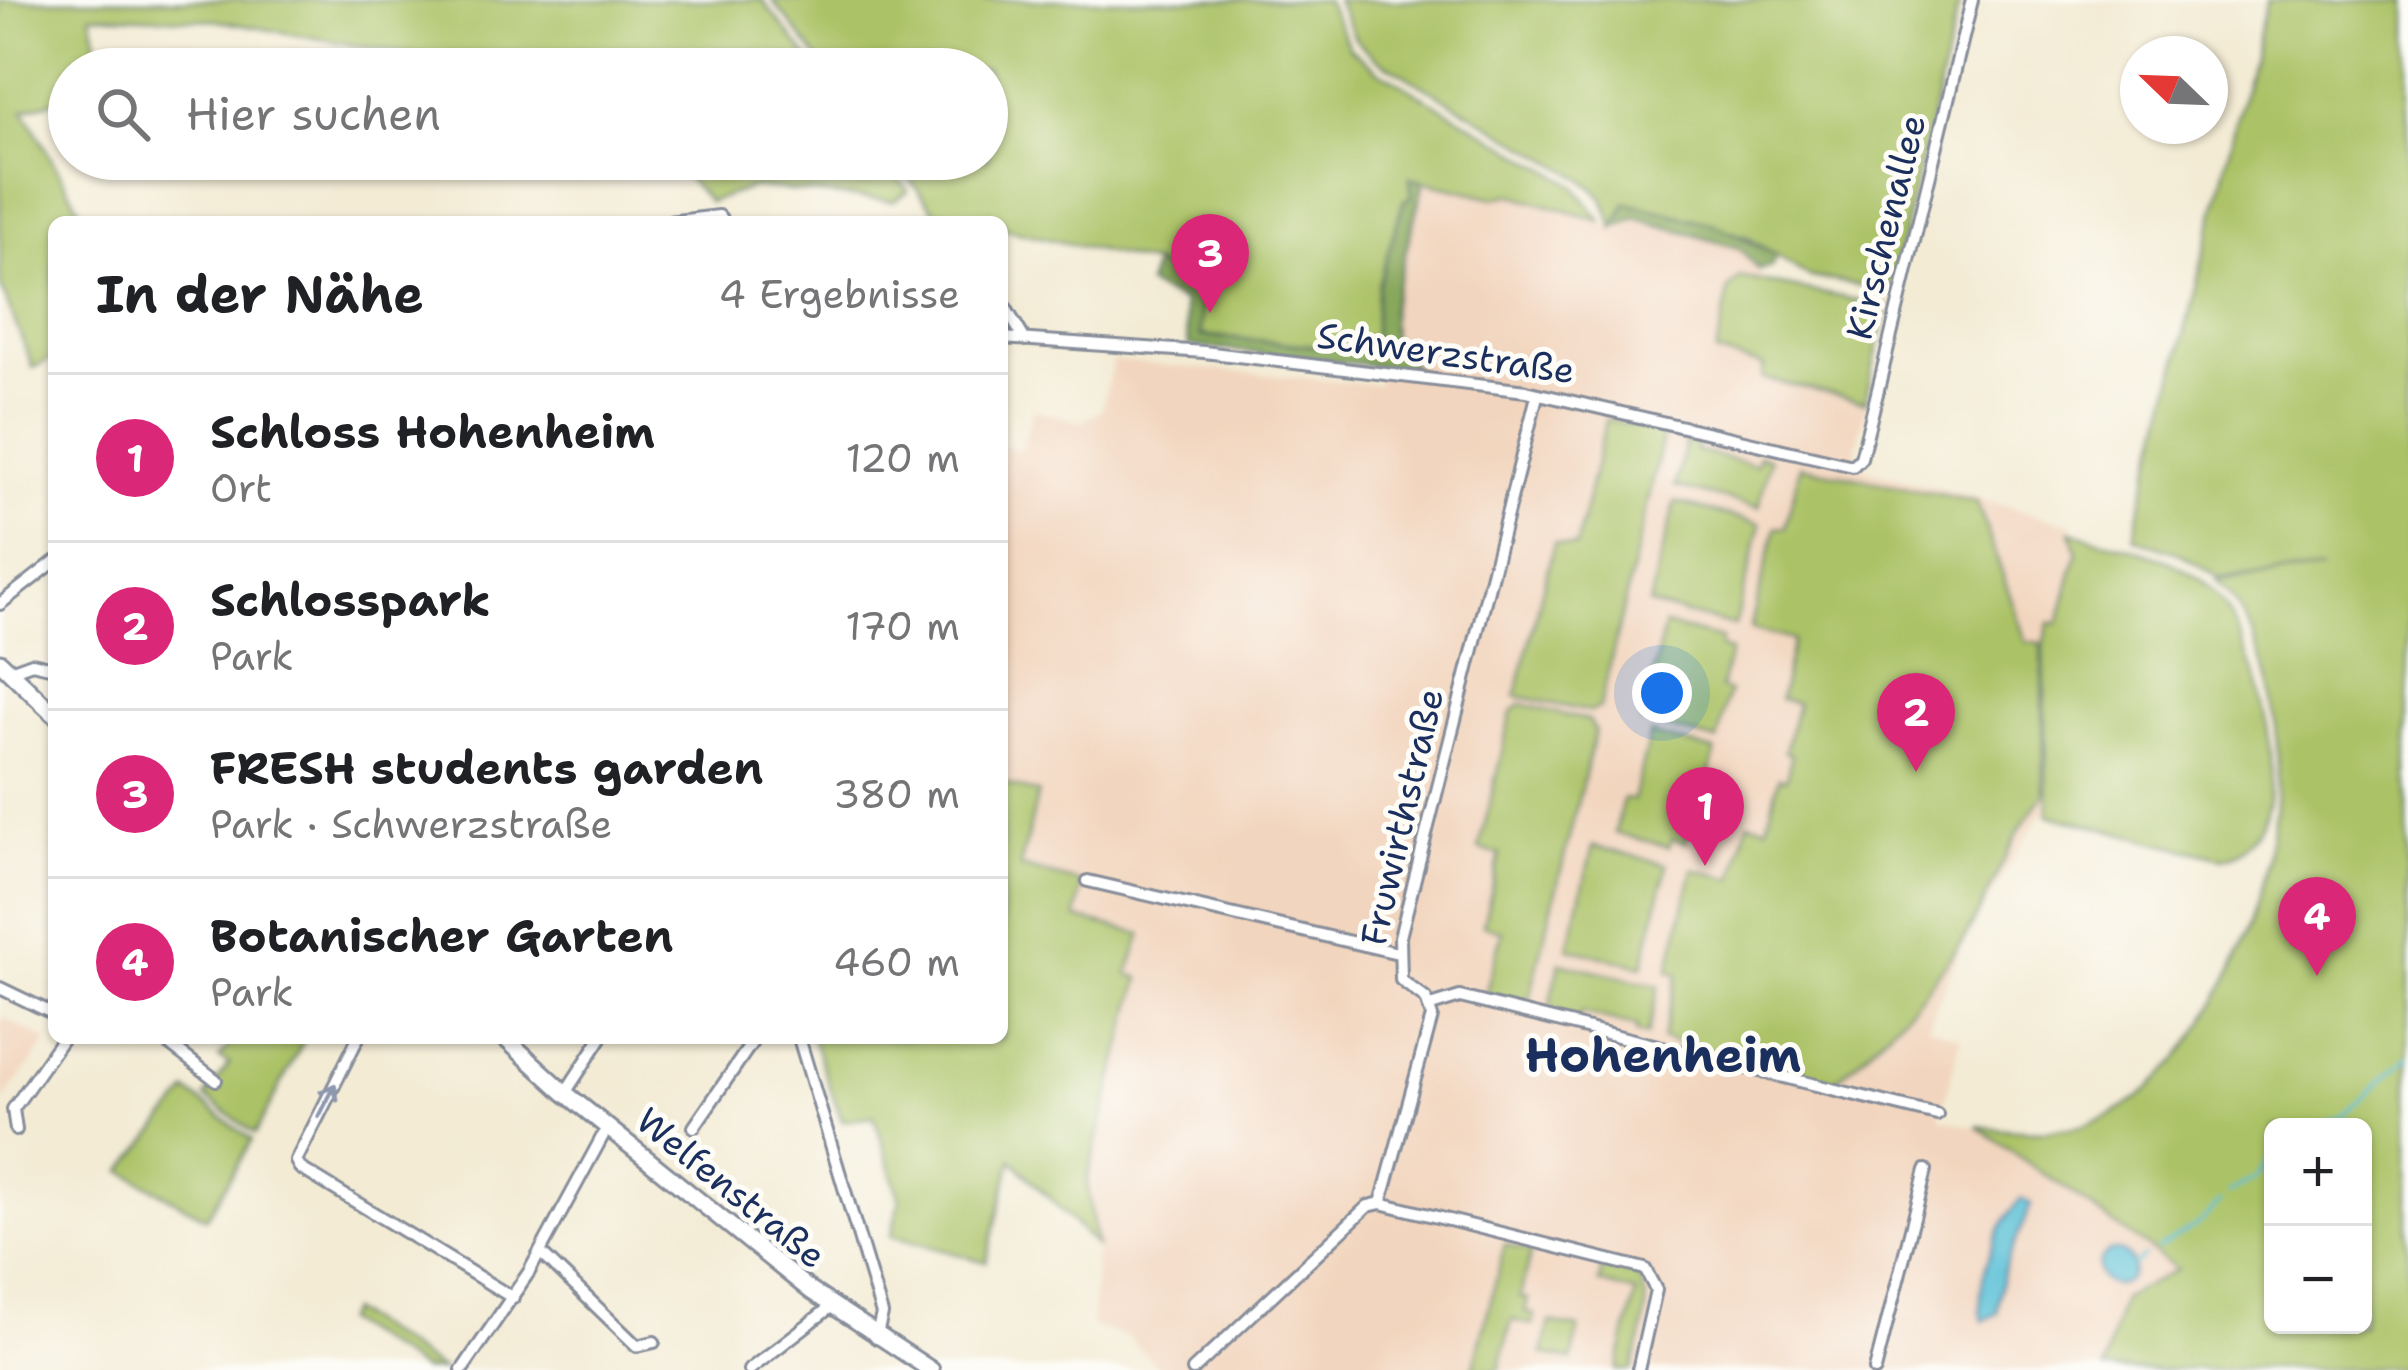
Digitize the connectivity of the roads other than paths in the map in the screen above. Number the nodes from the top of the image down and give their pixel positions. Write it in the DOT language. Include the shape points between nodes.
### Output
graph roads {
  1 [pos="1972,0"];
  2 [pos="1008,312"];
  3 [pos="1008,339"];
  4 [pos="1025,340"];
  5 [pos="1537,396"];
  6 [pos="1853,466"];
  7 [pos="48,567"];
  8 [pos="0,604"];
  9 [pos="5,666"];
  10 [pos="48,667"];
  11 [pos="48,708"];
  12 [pos="1088,881"];
  13 [pos="1398,953"];
  14 [pos="0,988"];
  15 [pos="1430,1006"];
  16 [pos="48,1011"];
  17 [pos="59,1044"];
  18 [pos="169,1044"];
  19 [pos="355,1044"];
  20 [pos="512,1044"];
  21 [pos="597,1044"];
  22 [pos="751,1044"];
  23 [pos="801,1044"];
  24 [pos="216,1080"];
  25 [pos="565,1093"];
  26 [pos="1937,1115"];
  27 [pos="694,1127"];
  28 [pos="607,1128"];
  29 [pos="16,1130"];
  30 [pos="1926,1170"];
  31 [pos="1381,1203"];
  32 [pos="540,1252"];
  33 [pos="513,1298"];
  34 [pos="832,1306"];
  35 [pos="876,1338"];
  36 [pos="654,1342"];
  37 [pos="462,1370"];
  38 [pos="749,1370"];
  39 [pos="931,1370"];
  40 [pos="1192,1370"];
  41 [pos="1638,1370"];
  42 [pos="1876,1370"];
  1 -- 6 [label="street, Kirschenallee"];
  2 -- 4 [label="street"];
  3 -- 4 [label="street, Schwerzstraße"];
  4 -- 5 [label="street, Schwerzstraße" via="1321,364"];
  5 -- 6 [label="street, Schwerzstraße"];
  5 -- 13 [label="street, Fruwirthstraße"];
  7 -- 8 [label="street"];
  9 -- 10 [label="street"];
  9 -- 11 [label="street"];
  12 -- 13 [label="street"];
  13 -- 15 [label="street, Fruwirthstraße" via="1402,980"];
  14 -- 16 [label="street"];
  15 -- 26 [label="street" via="1460,997"];
  15 -- 31 [label="street"];
  17 -- 29 [label="street" via="13,1109"];
  18 -- 24 [label="street"];
  33 -- 19 [label="street, one-way" via="296,1161"];
  20 -- 25 [label="street, Welfenstraße"];
  21 -- 25 [label="street"];
  22 -- 27 [label="street"];
  23 -- 35 [label="street" via="881,1314"];
  25 -- 28 [label="street, Welfenstraße"];
  28 -- 32 [label="street"];
  28 -- 34 [label="street, Welfenstraße"];
  30 -- 42 [label="street"];
  31 -- 40 [label="street" via="1368,1206"];
  31 -- 41 [label="street" via="1634,1263 1652,1276 1655,1300"];
  32 -- 33 [label="street"];
  32 -- 36 [label="street" via="638,1346"];
  33 -- 37 [label="street"];
  34 -- 35 [label="street, Welfenstraße"];
  34 -- 38 [label="street"];
  35 -- 39 [label="street, Welfenstraße"];
}
